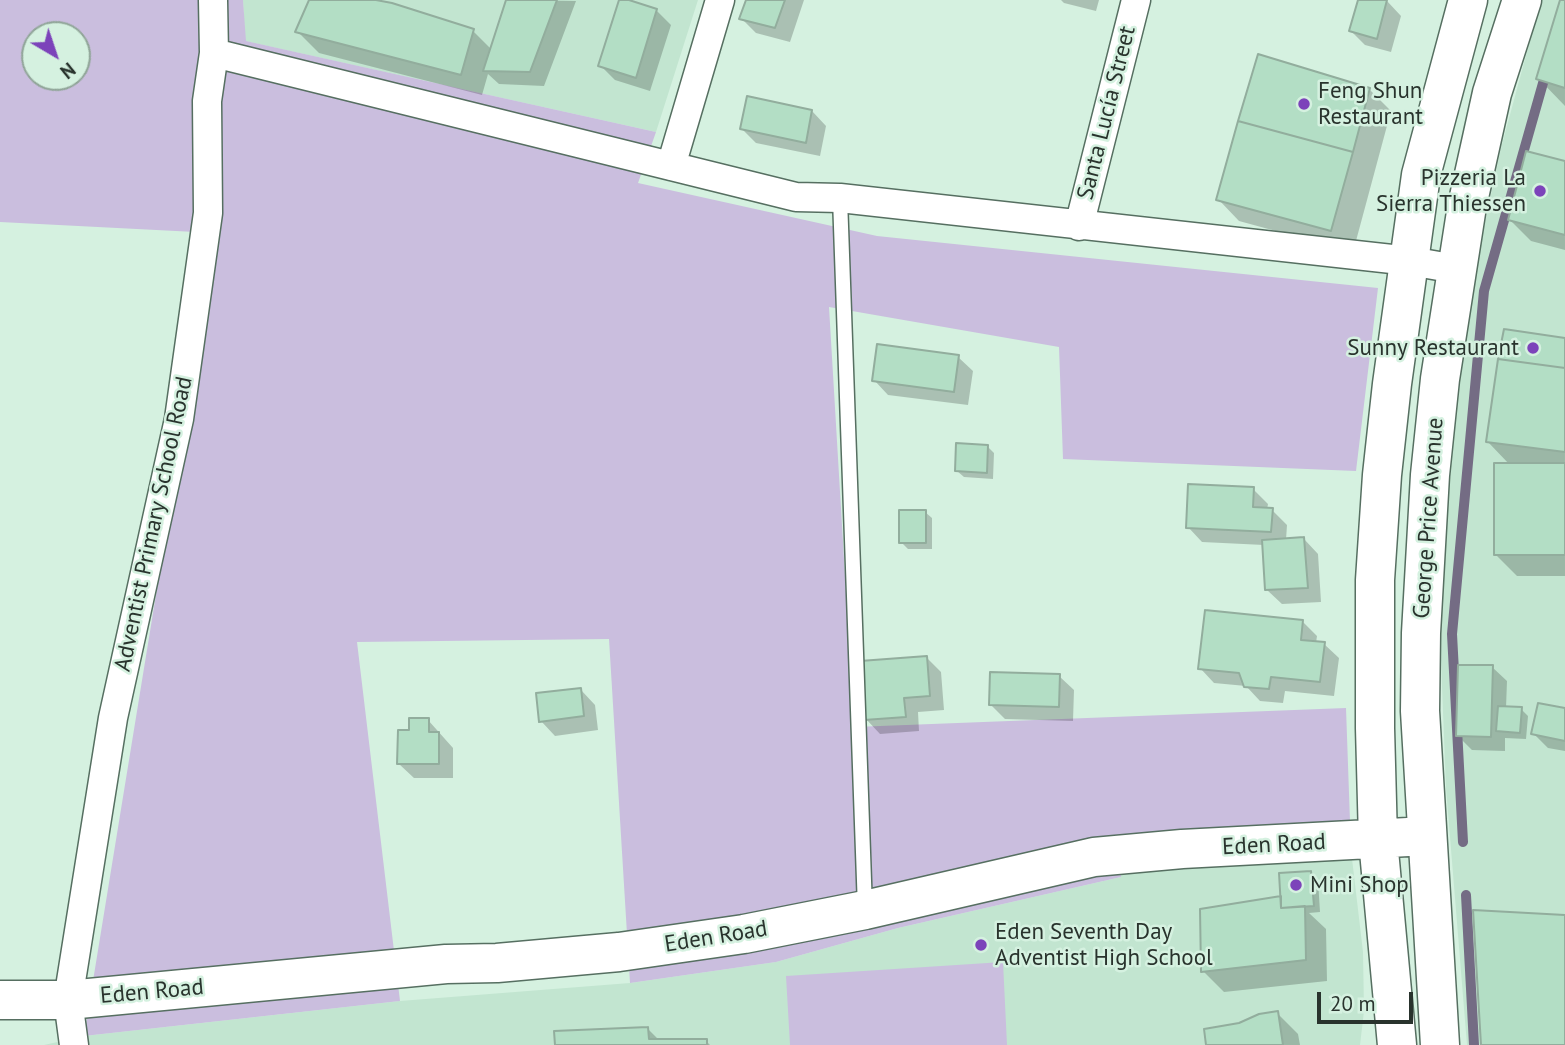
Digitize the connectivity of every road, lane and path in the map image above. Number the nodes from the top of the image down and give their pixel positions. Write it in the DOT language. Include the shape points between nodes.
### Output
graph roads {
  1 [pos="214,0"];
  2 [pos="720,0"];
  3 [pos="1136,0"];
  4 [pos="1468,0"];
  5 [pos="1522,0"];
  6 [pos="214,53"];
  7 [pos="671,166"];
  8 [pos="840,198"];
  9 [pos="1079,226"];
  10 [pos="1410,261"];
  11 [pos="1456,268"];
  12 [pos="1427,836"];
  13 [pos="1378,840"];
  14 [pos="865,910"];
  15 [pos="0,1000"];
  16 [pos="68,1000"];
  17 [pos="74,1045"];
  18 [pos="1396,1045"];
  19 [pos="1440,1045"];
  1 -- 6 [label="street, Adventist Primary School Road"];
  2 -- 7 [label="street"];
  3 -- 9 [label="street, Santa Lucía Street"];
  4 -- 10 [label="main road, George Price Avenue" via="1421,175"];
  5 -- 11 [label="main road, George Price Avenue" via="1492,93"];
  6 -- 7 [label="street"];
  6 -- 16 [label="street, Adventist Primary School Road" via="207,102 208,213 179,419 113,718"];
  7 -- 8 [label="street" via="796,197"];
  8 -- 9 [label="street"];
  8 -- 14 [label="lane"];
  9 -- 10 [label="street"];
  10 -- 11 [label="street"];
  10 -- 13 [label="main road, George Price Avenue" via="1382,475 1375,580"];
  11 -- 12 [label="main road, George Price Avenue" via="1440,379 1425,554 1420,711"];
  12 -- 13 [label="main road, Eden Road"];
  12 -- 19 [label="main road, George Price Avenue"];
  13 -- 14 [label="main road, Eden Road" via="1094,858"];
  13 -- 18 [label="main road, George Price Avenue"];
  14 -- 16 [label="main road, Eden Road" via="619,952"];
  15 -- 16 [label="main road, Eden Road"];
  16 -- 17 [label="street, Adventist Primary School Road"];
}
